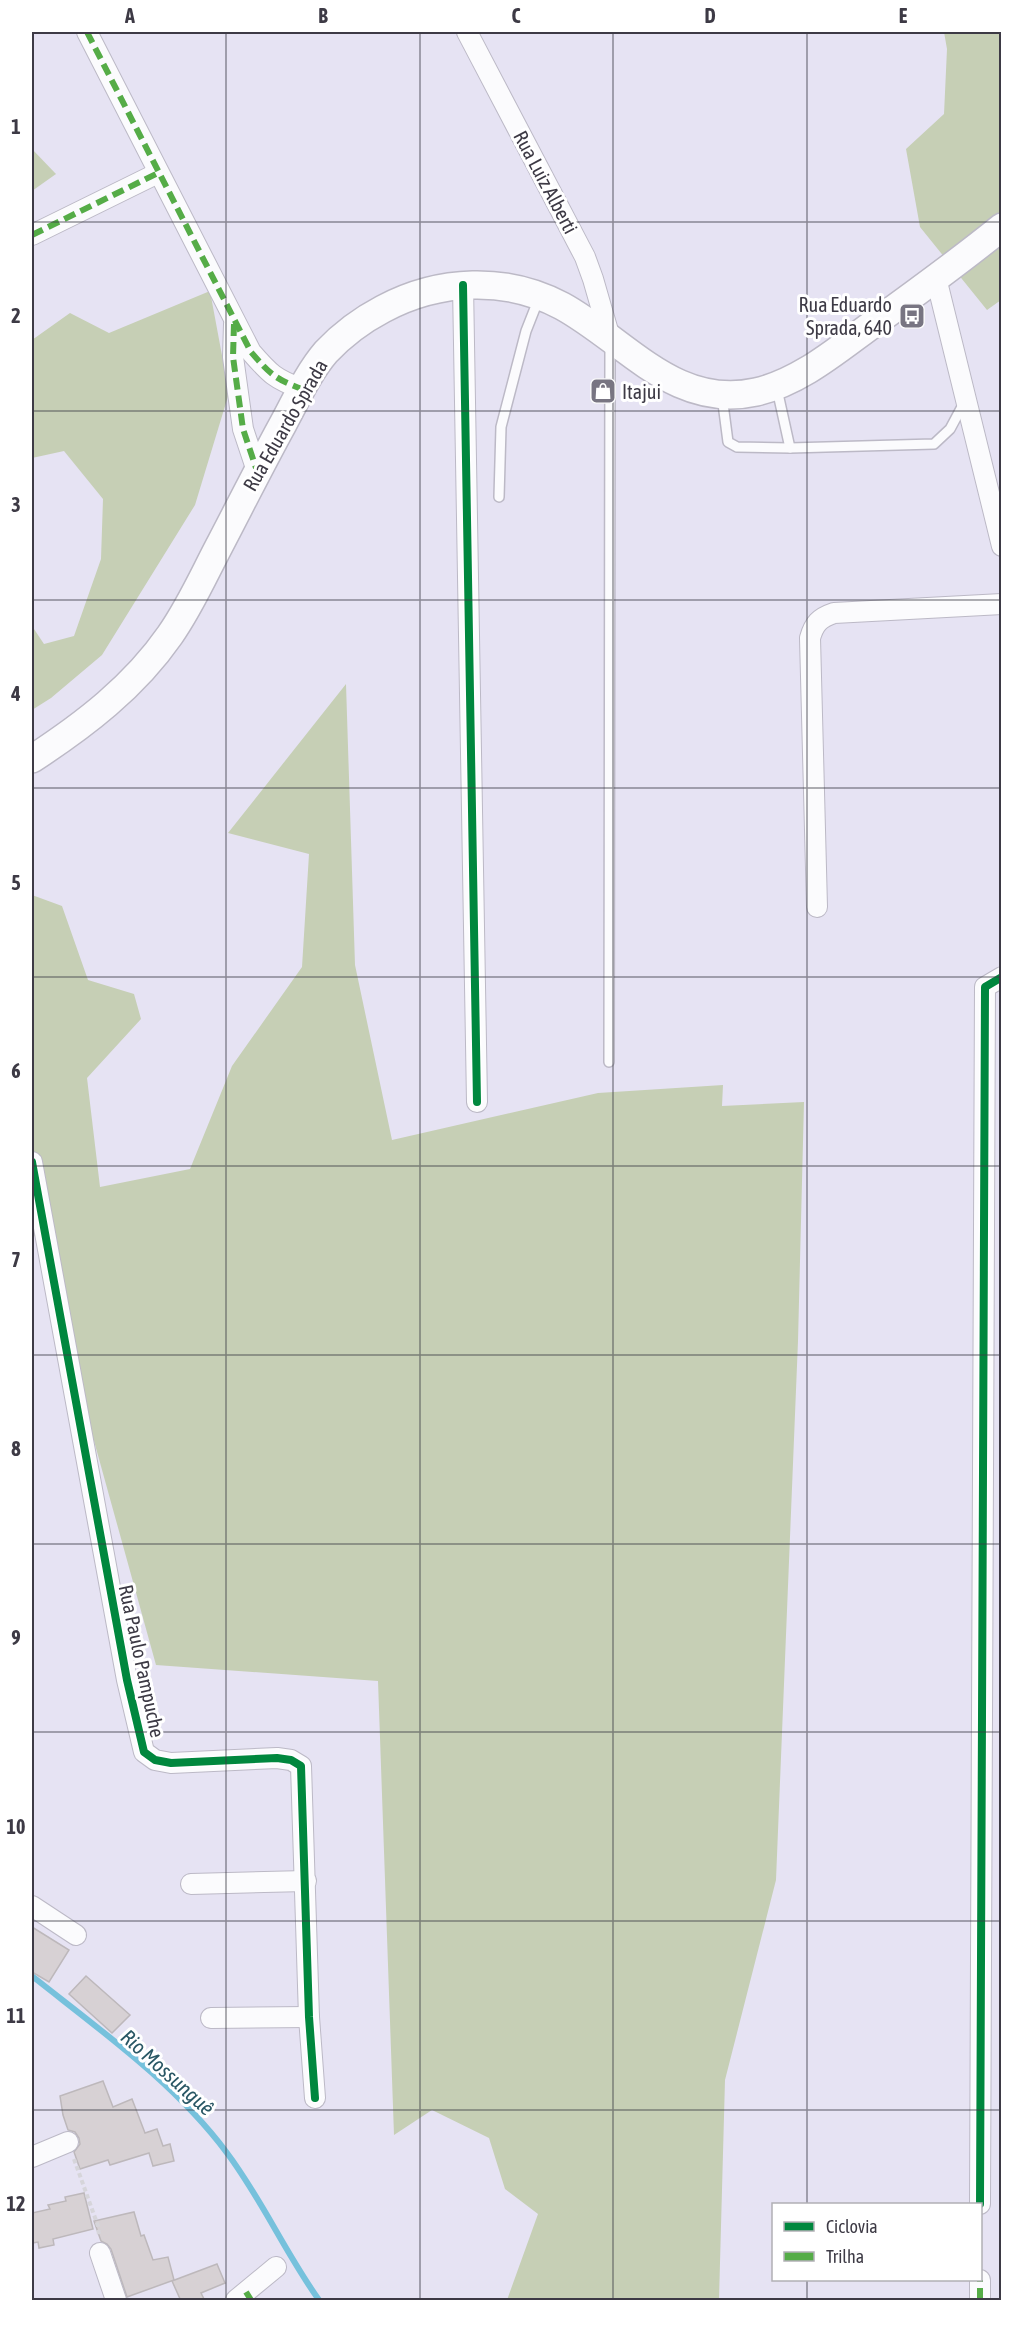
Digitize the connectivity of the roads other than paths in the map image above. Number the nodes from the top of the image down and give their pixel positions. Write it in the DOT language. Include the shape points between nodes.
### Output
graph roads {
  1 [pos="87,32"];
  2 [pos="467,32"];
  3 [pos="158,173"];
  4 [pos="1002,227"];
  5 [pos="32,235"];
  6 [pos="936,278"];
  7 [pos="463,285"];
  8 [pos="540,296"];
  9 [pos="234,321"];
  10 [pos="610,338"];
  11 [pos="776,386"];
  12 [pos="302,388"];
  13 [pos="722,396"];
  14 [pos="966,399"];
  15 [pos="790,448"];
  16 [pos="257,471"];
  17 [pos="499,496"];
  18 [pos="1002,546"];
  19 [pos="1002,604"];
  20 [pos="32,759"];
  21 [pos="817,907"];
  22 [pos="1002,977"];
  23 [pos="609,1062"];
  24 [pos="477,1102"];
  25 [pos="32,1161"];
  26 [pos="306,1881"];
  27 [pos="191,1884"];
  28 [pos="32,1906"];
  29 [pos="76,1935"];
  30 [pos="309,2017"];
  31 [pos="211,2018"];
  32 [pos="315,2098"];
  33 [pos="68,2142"];
  34 [pos="32,2157"];
  35 [pos="980,2203"];
  36 [pos="100,2253"];
  37 [pos="276,2267"];
  38 [pos="980,2281"];
  39 [pos="116,2301"];
  40 [pos="236,2301"];
  41 [pos="980,2301"];
  1 -- 3 [label="street"];
  2 -- 10 [label="street, Rua Luiz Alberti" via="585,257"];
  3 -- 5 [label="street"];
  3 -- 9 [label="street"];
  4 -- 6 [label="main road, Rua Eduardo Sprada"];
  6 -- 11 [label="main road, Rua Eduardo Sprada" via="814,366"];
  6 -- 14 [label="street"];
  7 -- 8 [label="main road, Rua Eduardo Sprada" via="491,284"];
  7 -- 12 [label="main road, Rua Eduardo Sprada" via="410,297 374,315 326,353"];
  7 -- 24 [label="street"];
  8 -- 10 [label="main road, Rua Eduardo Sprada"];
  8 -- 17 [label="lane" via="526,331 501,427"];
  9 -- 12 [label="street" via="251,352 270,374"];
  9 -- 16 [label="street" via="233,357 241,420"];
  10 -- 13 [label="main road, Rua Eduardo Sprada" via="685,386"];
  10 -- 23 [label="lane"];
  11 -- 13 [label="main road, Rua Eduardo Sprada"];
  11 -- 15 [label="lane"];
  12 -- 16 [label="main road, Rua Eduardo Sprada"];
  13 -- 15 [label="lane" via="728,442 737,447"];
  14 -- 15 [label="lane" via="950,429 934,444"];
  14 -- 18 [label="street"];
  16 -- 20 [label="main road, Rua Eduardo Sprada" via="170,635 118,695"];
  19 -- 21 [label="street" via="834,614 813,626 810,638"];
  22 -- 35 [label="street" via="985,987"];
  25 -- 26 [label="street, Rua Paulo Pampuche" via="127,1680 144,1752 155,1760 171,1763 277,1758 301,1766"];
  26 -- 27 [label="street"];
  26 -- 30 [label="street, Rua Paulo Pampuche"];
  28 -- 29 [label="street"];
  30 -- 31 [label="street"];
  30 -- 32 [label="street, Rua Paulo Pampuche"];
  33 -- 34 [label="street"];
  36 -- 39 [label="street"];
  37 -- 40 [label="street"];
  38 -- 41 [label="street"];
}
